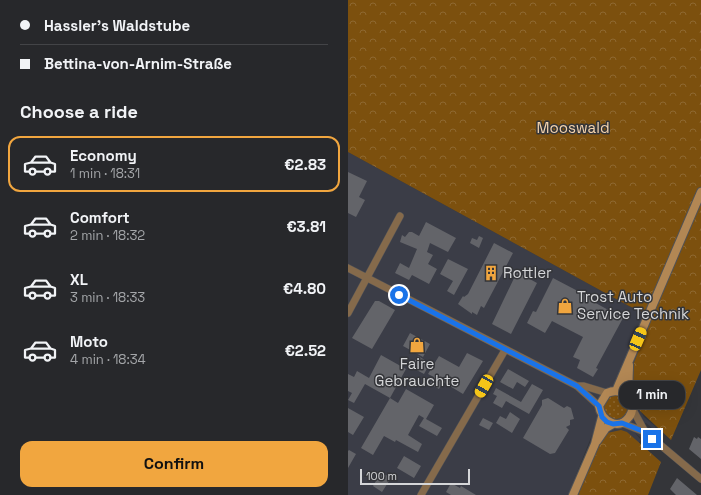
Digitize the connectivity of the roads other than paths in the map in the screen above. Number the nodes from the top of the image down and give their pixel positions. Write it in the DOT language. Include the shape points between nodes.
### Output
graph roads {
  1 [pos="701,192"];
  2 [pos="400,216"];
  3 [pos="348,268"];
  4 [pos="368,278"];
  5 [pos="348,313"];
  6 [pos="505,350"];
  7 [pos="630,361"];
  8 [pos="577,386"];
  9 [pos="616,391"];
  10 [pos="607,394"];
  11 [pos="630,398"];
  12 [pos="599,406"];
  13 [pos="632,408"];
  14 [pos="602,417"];
  15 [pos="622,423"];
  16 [pos="613,424"];
  17 [pos="645,432"];
  18 [pos="595,444"];
  19 [pos="701,479"];
  20 [pos="420,495"];
  21 [pos="573,495"];
  1 -- 7 [label="main road"];
  2 -- 4 [label="street"];
  3 -- 4 [label="street"];
  4 -- 5 [label="street"];
  4 -- 6 [label="street"];
  6 -- 8 [label="street"];
  6 -- 20 [label="street"];
  7 -- 9 [label="main road"];
  7 -- 11 [label="main road"];
  8 -- 10 [label="street"];
  8 -- 12 [label="street"];
  9 -- 10 [label="main road"];
  9 -- 11 [label="main road"];
  10 -- 12 [label="main road"];
  11 -- 13 [label="main road"];
  12 -- 14 [label="main road"];
  13 -- 15 [label="main road" via="629,418"];
  13 -- 17 [label="street"];
  14 -- 16 [label="main road"];
  14 -- 18 [label="main road"];
  15 -- 16 [label="main road"];
  15 -- 17 [label="street"];
  16 -- 18 [label="main road" via="606,428"];
  17 -- 19 [label="street"];
  18 -- 21 [label="main road"];
}
